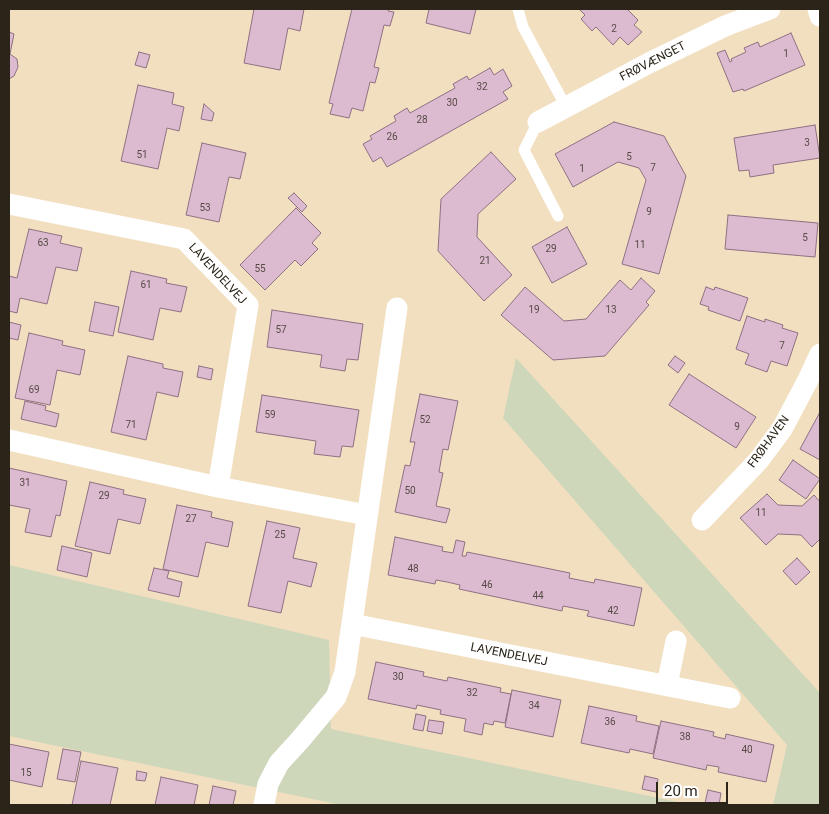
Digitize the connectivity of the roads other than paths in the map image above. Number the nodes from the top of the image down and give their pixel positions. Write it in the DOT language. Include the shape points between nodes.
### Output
graph roads {
  1 [pos="518,9"];
  2 [pos="770,9"];
  3 [pos="818,9"];
  4 [pos="820,16"];
  5 [pos="566,107"];
  6 [pos="538,122"];
  7 [pos="9,204"];
  8 [pos="558,216"];
  9 [pos="397,308"];
  10 [pos="820,354"];
  11 [pos="9,440"];
  12 [pos="218,487"];
  13 [pos="367,515"];
  14 [pos="702,520"];
  15 [pos="352,624"];
  16 [pos="676,642"];
  17 [pos="667,685"];
  18 [pos="730,698"];
  19 [pos="264,805"];
  1 -- 5 [label="lane" via="523,27"];
  2 -- 5 [label="street, FRØVÆNGET" via="717,30"];
  3 -- 4 [label="street"];
  5 -- 6 [label="street, FRØVÆNGET"];
  6 -- 8 [label="lane" via="524,150"];
  7 -- 12 [label="street, LAVENDELVEJ" via="184,239 248,305"];
  9 -- 13 [label="street"];
  10 -- 14 [label="street, FRØHAVEN" via="782,429 759,460"];
  11 -- 12 [label="street"];
  12 -- 13 [label="street"];
  13 -- 15 [label="street"];
  15 -- 17 [label="street, LAVENDELVEJ"];
  15 -- 19 [label="street" via="345,672 336,696 279,762 268,784"];
  16 -- 17 [label="street"];
  17 -- 18 [label="street, LAVENDELVEJ"];
}
